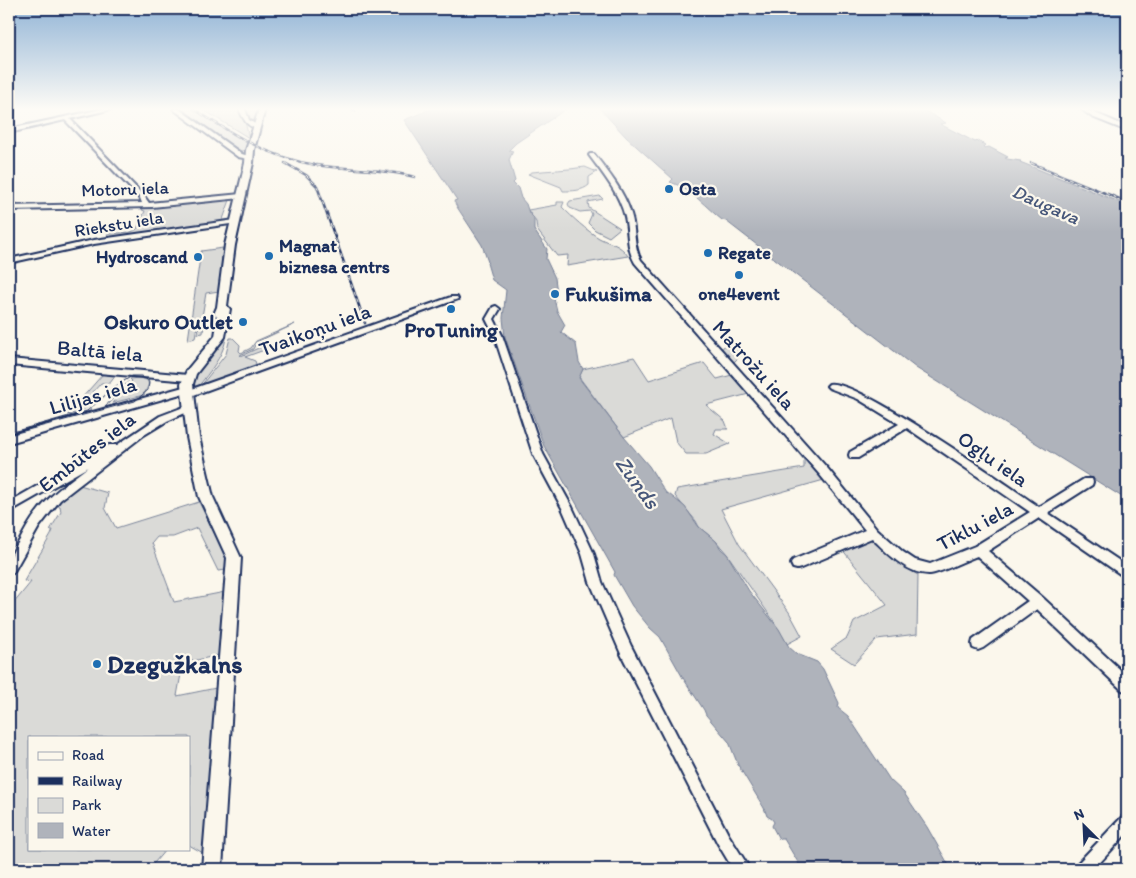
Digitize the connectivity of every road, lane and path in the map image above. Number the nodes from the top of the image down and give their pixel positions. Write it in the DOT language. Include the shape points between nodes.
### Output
graph roads {
  1 [pos="97,150"];
  2 [pos="232,150"];
  3 [pos="251,150"];
  4 [pos="592,155"];
  5 [pos="250,157"];
  6 [pos="241,196"];
  7 [pos="145,205"];
  8 [pos="9,208"];
  9 [pos="235,222"];
  10 [pos="9,261"];
  11 [pos="454,299"];
  12 [pos="496,309"];
  13 [pos="9,362"];
  14 [pos="832,386"];
  15 [pos="188,392"];
  16 [pos="907,424"];
  17 [pos="9,438"];
  18 [pos="127,440"];
  19 [pos="854,455"];
  20 [pos="1088,482"];
  21 [pos="9,506"];
  22 [pos="1038,512"];
  23 [pos="873,532"];
  24 [pos="979,550"];
  25 [pos="797,564"];
  26 [pos="9,569"];
  27 [pos="930,569"];
  28 [pos="1127,572"];
  29 [pos="1038,601"];
  30 [pos="978,644"];
  31 [pos="1127,685"];
  32 [pos="1127,822"];
  33 [pos="212,869"];
  34 [pos="742,869"];
  35 [pos="1084,869"];
  1 -- 7 [label="street" via="142,197"];
  2 -- 5 [label="street" via="240,156"];
  3 -- 5 [label="main road"];
  4 -- 23 [label="street, Matrožu iela" via="619,193 638,262"];
  5 -- 6 [label="main road"];
  6 -- 7 [label="street, Motoru iela"];
  6 -- 9 [label="main road"];
  7 -- 8 [label="street, Motoru iela"];
  9 -- 10 [label="street, Riekstu iela" via="94,242"];
  9 -- 15 [label="main road" via="222,307 225,309 222,330"];
  11 -- 15 [label="street, Tvaikoņu iela"];
  12 -- 34 [label="street" via="490,320 538,454 574,522 626,650"];
  13 -- 15 [label="street, Baltā iela" via="60,366"];
  14 -- 16 [label="street, Ogļu iela" via="861,397"];
  15 -- 17 [label="street, Lilijas iela"];
  15 -- 18 [label="street, Embūtes iela" via="165,418"];
  15 -- 33 [label="main road" via="194,443 208,505 234,558"];
  16 -- 19 [label="street"];
  16 -- 22 [label="street, Ogļu iela"];
  18 -- 21 [label="street"];
  18 -- 26 [label="street, Embūtes iela" via="51,502"];
  20 -- 22 [label="street, Tīklu iela"];
  22 -- 24 [label="street, Tīklu iela"];
  22 -- 28 [label="street, Ogļu iela"];
  23 -- 25 [label="street"];
  23 -- 27 [label="street, Matrožu iela" via="912,565"];
  24 -- 27 [label="street, Tīklu iela"];
  24 -- 29 [label="street"];
  29 -- 30 [label="street"];
  29 -- 31 [label="street"];
  32 -- 35 [label="street"];
}
